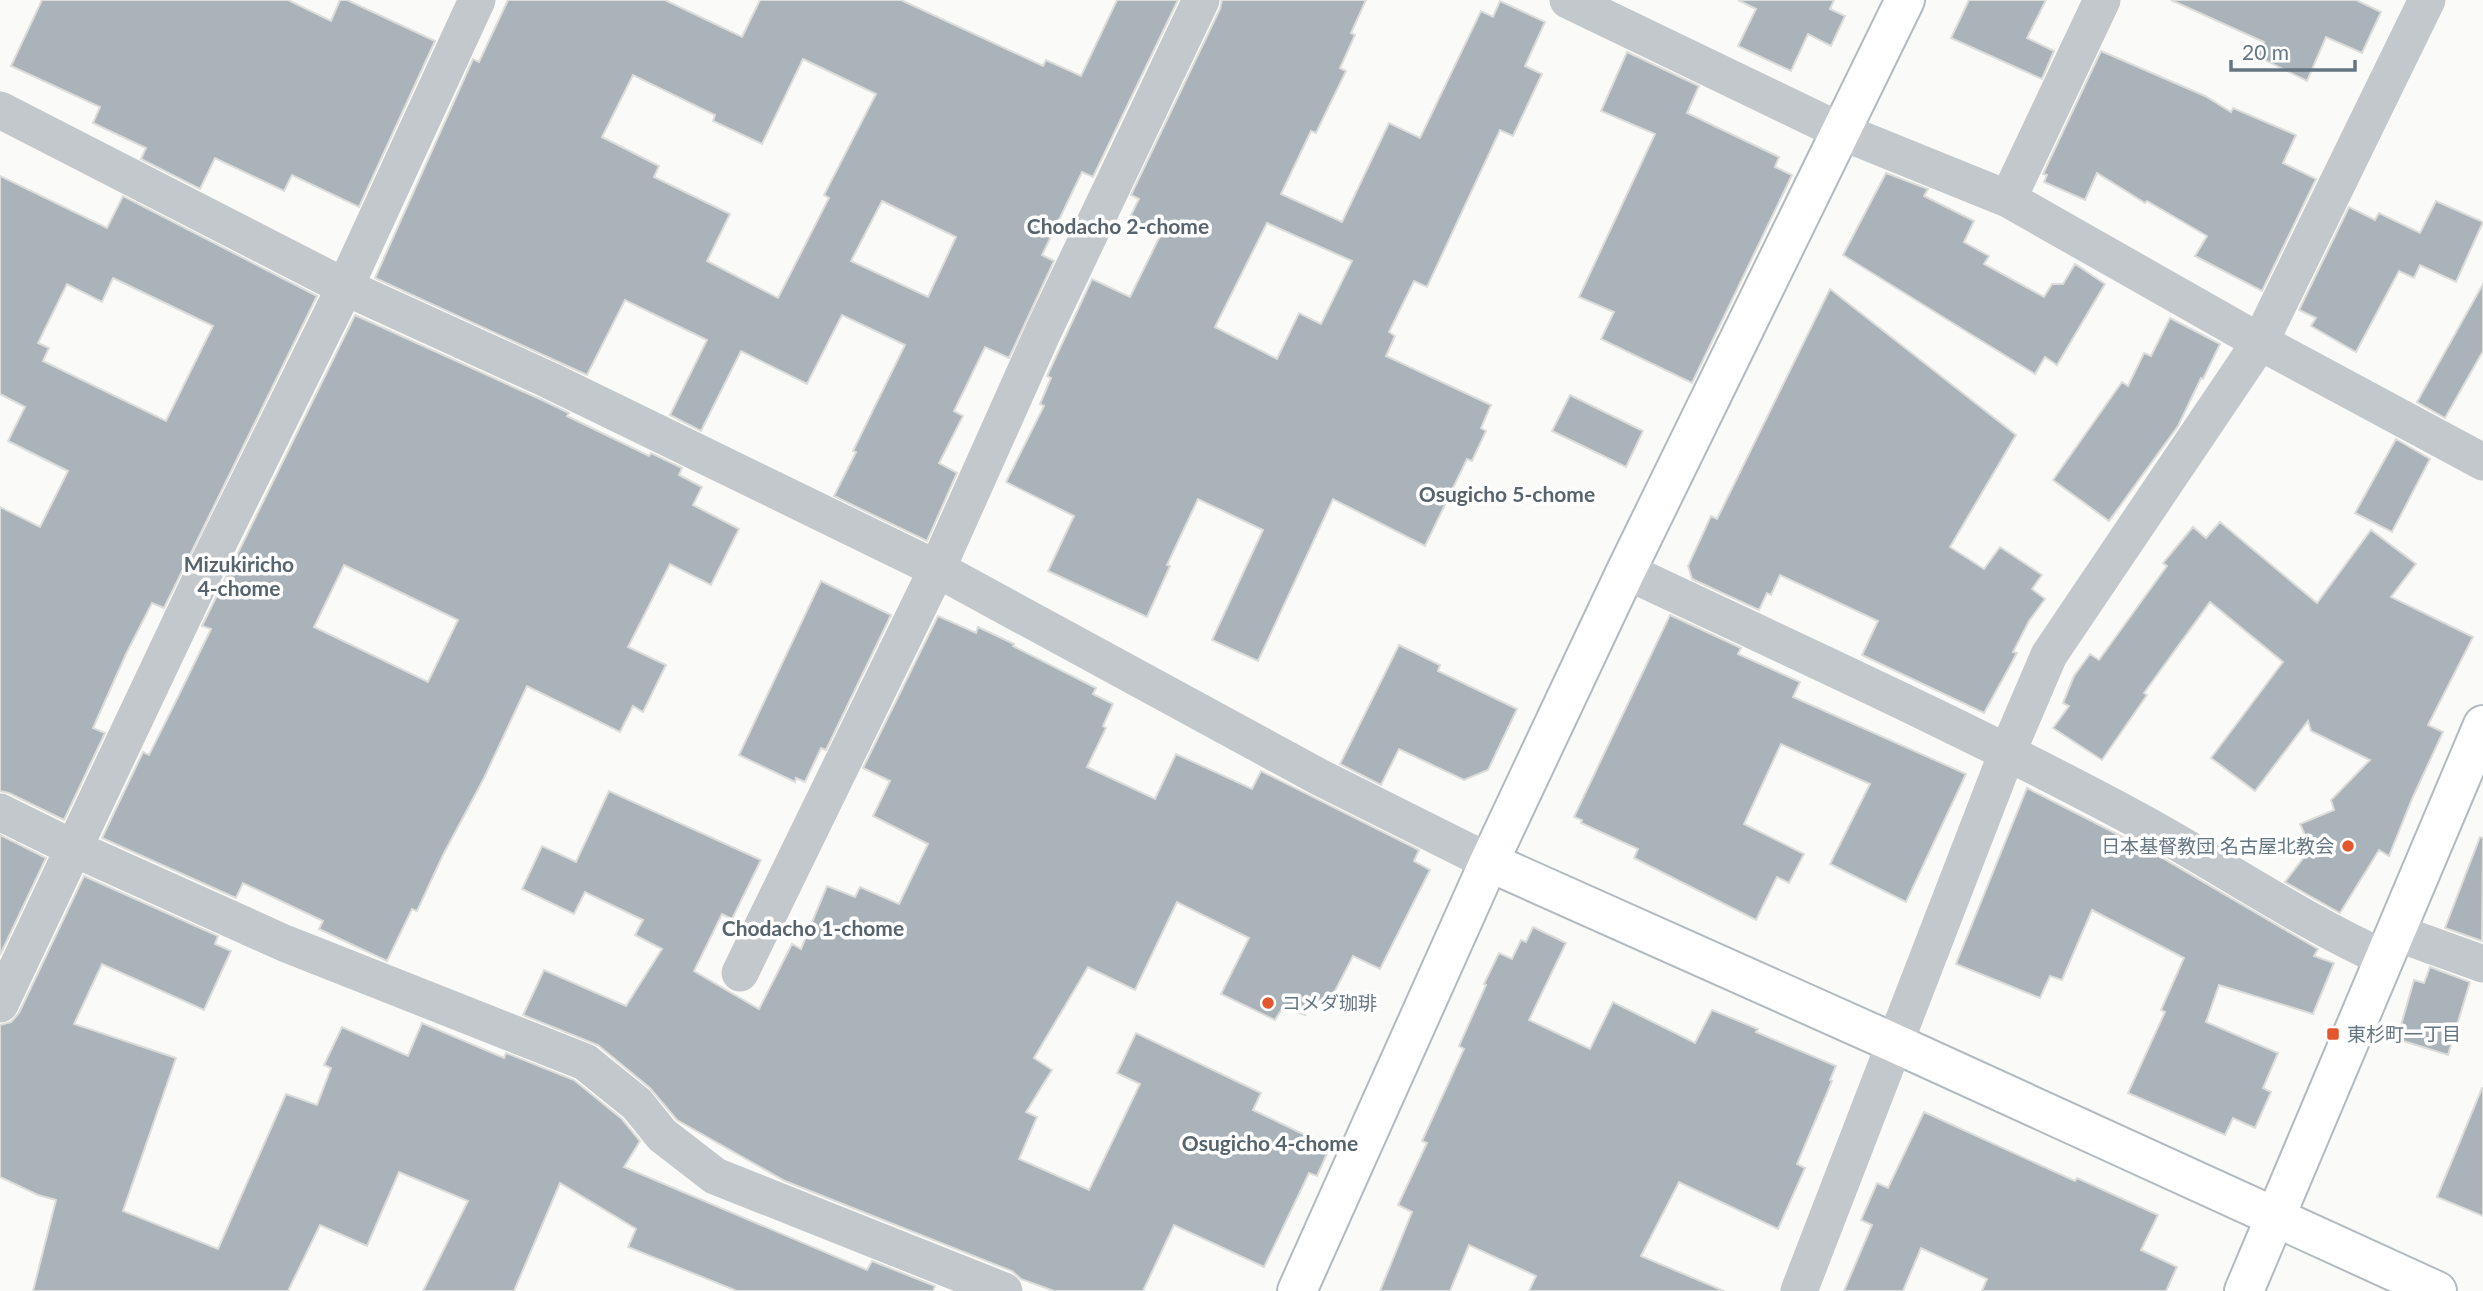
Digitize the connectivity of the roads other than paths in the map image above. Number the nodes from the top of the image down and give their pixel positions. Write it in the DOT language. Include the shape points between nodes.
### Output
graph roads {
  1 [pos="477,0"];
  2 [pos="1201,0"];
  3 [pos="1568,0"];
  4 [pos="1905,0"];
  5 [pos="2102,0"];
  6 [pos="2427,0"];
  7 [pos="0,110"];
  8 [pos="1840,131"];
  9 [pos="2008,199"];
  10 [pos="345,287"];
  11 [pos="2260,342"];
  12 [pos="2483,462"];
  13 [pos="937,569"];
  14 [pos="1626,571"];
  15 [pos="2483,725"];
  16 [pos="2007,752"];
  17 [pos="0,812"];
  18 [pos="73,848"];
  19 [pos="1489,862"];
  20 [pos="2390,946"];
  21 [pos="2483,964"];
  22 [pos="740,973"];
  23 [pos="0,1004"];
  24 [pos="1894,1043"];
  25 [pos="2277,1218"];
  26 [pos="1004,1291"];
  27 [pos="1297,1291"];
  28 [pos="1799,1291"];
  29 [pos="2244,1291"];
  30 [pos="2437,1291"];
  1 -- 10 [label="street"];
  2 -- 13 [label="street" via="1043,332"];
  3 -- 8 [label="street"];
  4 -- 8 [label="street"];
  5 -- 9 [label="street"];
  6 -- 11 [label="street"];
  7 -- 10 [label="street"];
  8 -- 9 [label="street"];
  8 -- 14 [label="street"];
  9 -- 11 [label="street"];
  10 -- 13 [label="street" via="551,381"];
  10 -- 18 [label="street"];
  11 -- 12 [label="street"];
  11 -- 16 [label="street" via="2049,655"];
  13 -- 19 [label="street" via="1321,779"];
  13 -- 22 [label="street"];
  14 -- 16 [label="street"];
  14 -- 19 [label="street"];
  15 -- 20 [label="street"];
  16 -- 20 [label="street" via="2132,817 2339,938"];
  16 -- 24 [label="street"];
  17 -- 18 [label="street"];
  18 -- 23 [label="street"];
  18 -- 26 [label="street" via="285,943 585,1062 637,1104 662,1135 715,1176"];
  19 -- 24 [label="street"];
  19 -- 27 [label="street"];
  20 -- 21 [label="street"];
  20 -- 25 [label="street"];
  24 -- 25 [label="street"];
  24 -- 28 [label="street"];
  25 -- 29 [label="street"];
  25 -- 30 [label="street"];
}
